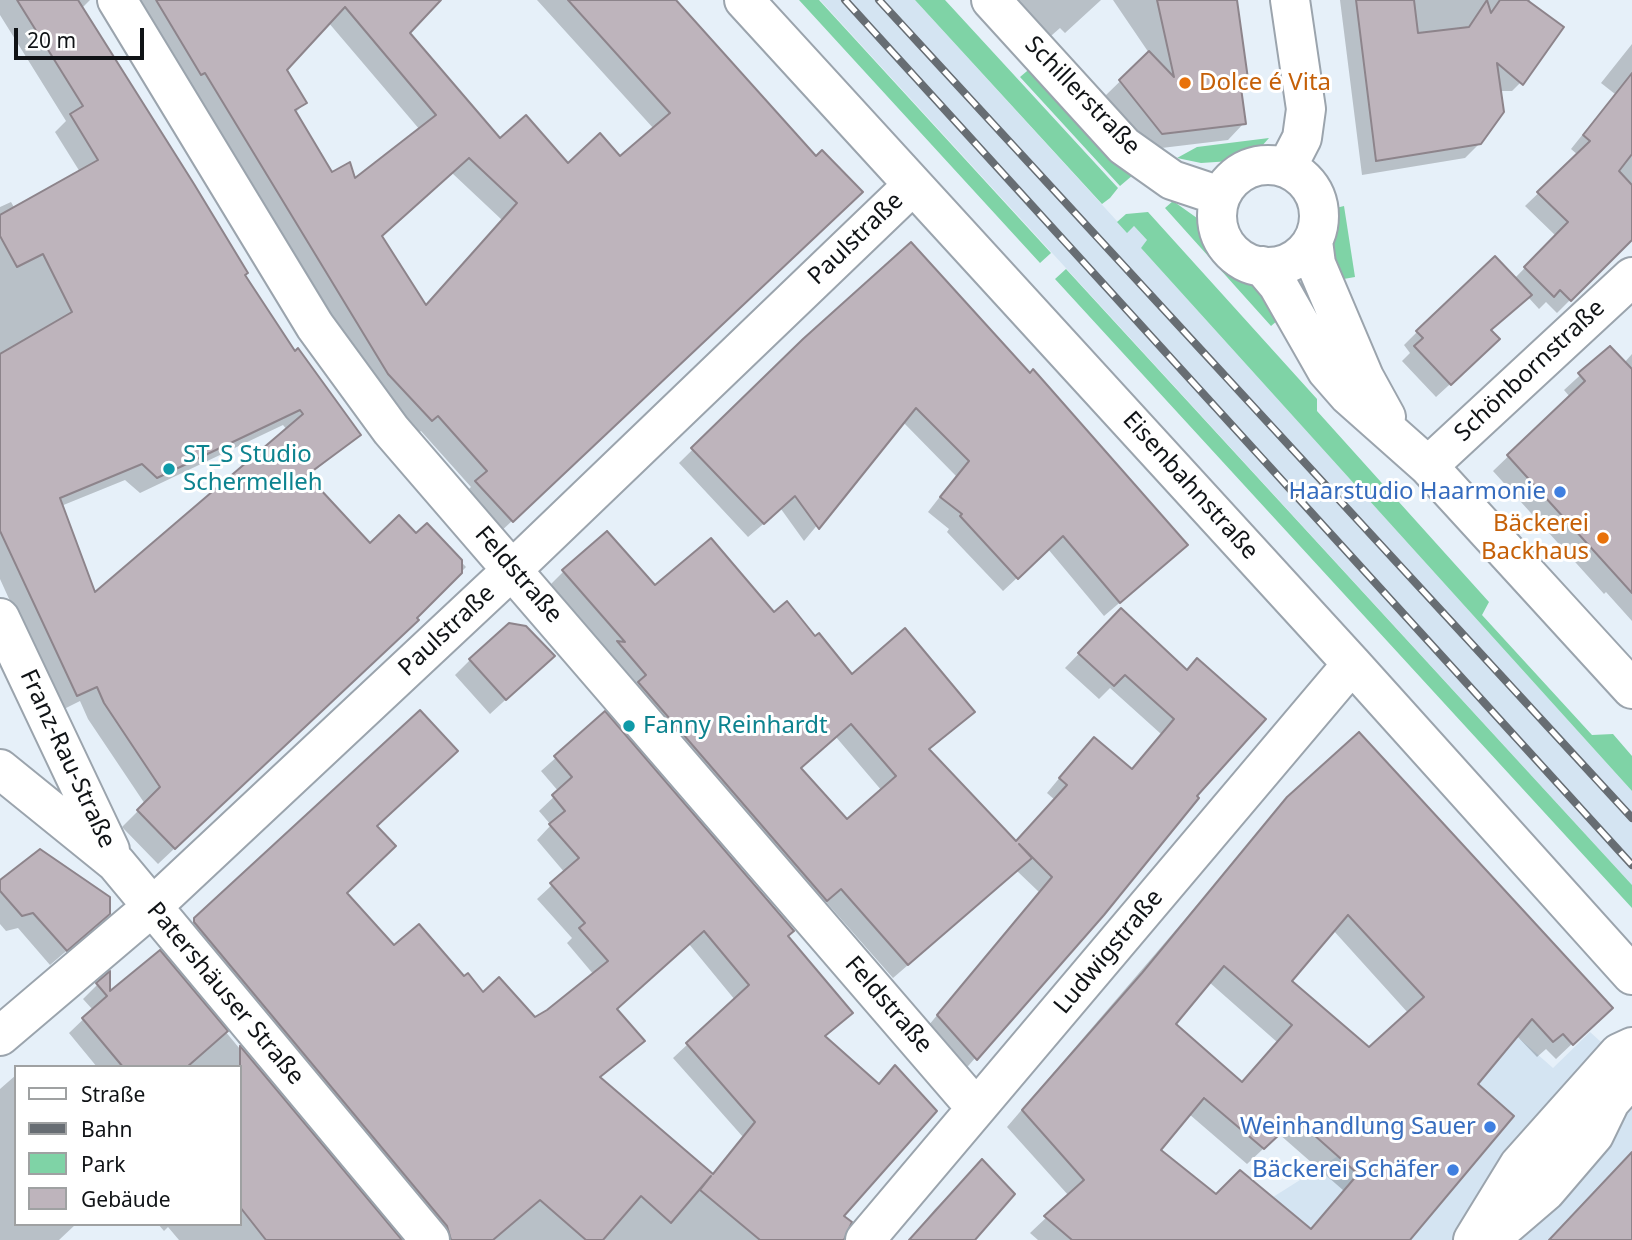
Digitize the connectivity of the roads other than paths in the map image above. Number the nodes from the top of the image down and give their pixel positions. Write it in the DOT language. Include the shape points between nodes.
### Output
graph roads {
  1 [pos="117,0"];
  2 [pos="744,0"];
  3 [pos="991,0"];
  4 [pos="1290,0"];
  5 [pos="1287,167"];
  6 [pos="913,185"];
  7 [pos="1220,196"];
  8 [pos="1313,241"];
  9 [pos="1262,266"];
  10 [pos="1632,277"];
  11 [pos="1395,434"];
  12 [pos="1427,466"];
  13 [pos="513,569"];
  14 [pos="0,618"];
  15 [pos="1352,664"];
  16 [pos="1632,689"];
  17 [pos="0,769"];
  18 [pos="116,863"];
  19 [pos="153,906"];
  20 [pos="1632,975"];
  21 [pos="0,1037"];
  22 [pos="1632,1047"];
  23 [pos="1632,1077"];
  24 [pos="976,1108"];
  25 [pos="430,1240"];
  26 [pos="864,1240"];
  27 [pos="1473,1240"];
  28 [pos="1489,1240"];
  1 -- 13 [label="street, Feldstraße" via="347,372 391,430"];
  2 -- 6 [label="street, Eisenbahnstraße"];
  3 -- 7 [label="street, Schillerstraße" via="1124,146 1172,180"];
  4 -- 5 [label="street" via="1306,109 1301,138"];
  5 -- 7 [label="street" via="1268,164 1245,169"];
  5 -- 8 [label="street" via="1313,190 1320,212"];
  6 -- 13 [label="street, Paulstraße"];
  6 -- 15 [label="street, Eisenbahnstraße"];
  7 -- 9 [label="street" via="1217,223 1222,239 1232,253"];
  8 -- 9 [label="street" via="1292,261"];
  8 -- 11 [label="street" via="1316,264 1364,377"];
  9 -- 11 [label="street" via="1278,285 1327,371"];
  10 -- 12 [label="street, Schönbornstraße"];
  11 -- 12 [label="street"];
  12 -- 16 [label="street"];
  13 -- 19 [label="street, Paulstraße"];
  13 -- 24 [label="street, Feldstraße"];
  14 -- 18 [label="street, Franz-Rau-Straße"];
  15 -- 20 [label="street, Eisenbahnstraße"];
  15 -- 24 [label="street, Ludwigstraße"];
  17 -- 18 [label="street, Patershäuser Straße"];
  18 -- 19 [label="street, Patershäuser Straße"];
  19 -- 21 [label="street, Paulstraße"];
  19 -- 25 [label="street, Patershäuser Straße"];
  22 -- 27 [label="street" via="1619,1053 1519,1165"];
  23 -- 28 [label="street" via="1610,1102 1594,1135 1546,1191"];
  24 -- 26 [label="street, Ludwigstraße"];
}
